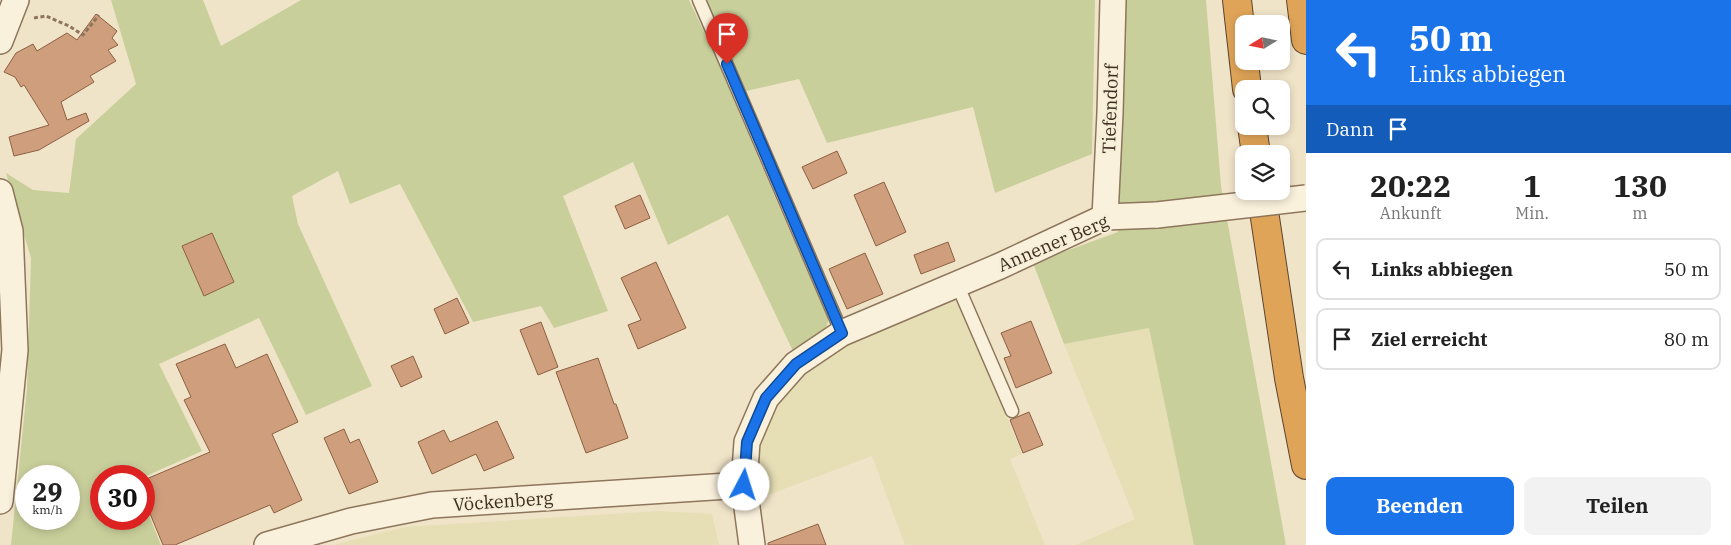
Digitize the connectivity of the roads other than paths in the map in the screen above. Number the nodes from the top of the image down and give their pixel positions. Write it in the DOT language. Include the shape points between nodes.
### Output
graph roads {
  1 [pos="699,0"];
  2 [pos="1113,0"];
  3 [pos="1237,0"];
  4 [pos="1301,0"];
  5 [pos="22,9"];
  6 [pos="0,40"];
  7 [pos="1306,40"];
  8 [pos="1246,80"];
  9 [pos="0,192"];
  10 [pos="1306,198"];
  11 [pos="1262,200"];
  12 [pos="1105,217"];
  13 [pos="958,284"];
  14 [pos="842,333"];
  15 [pos="1012,411"];
  16 [pos="1306,465"];
  17 [pos="744,485"];
  18 [pos="0,501"];
  19 [pos="267,545"];
  20 [pos="752,545"];
  1 -- 14 [label="lane"];
  2 -- 12 [label="street, Tiefendorf"];
  3 -- 8 [label="highway"];
  4 -- 7 [label="highway"];
  5 -- 6 [label="street"];
  9 -- 18 [label="street" via="10,231 15,350"];
  10 -- 12 [label="street, Annener Berg, bridge" via="1157,215"];
  11 -- 16 [label="highway"];
  12 -- 13 [label="street, Annener Berg"];
  13 -- 14 [label="street, Annener Berg"];
  13 -- 15 [label="lane"];
  14 -- 17 [label="street" via="796,364 766,398 747,442"];
  17 -- 19 [label="street, Vöckenberg" via="432,505 351,521"];
  17 -- 20 [label="street"];
}
